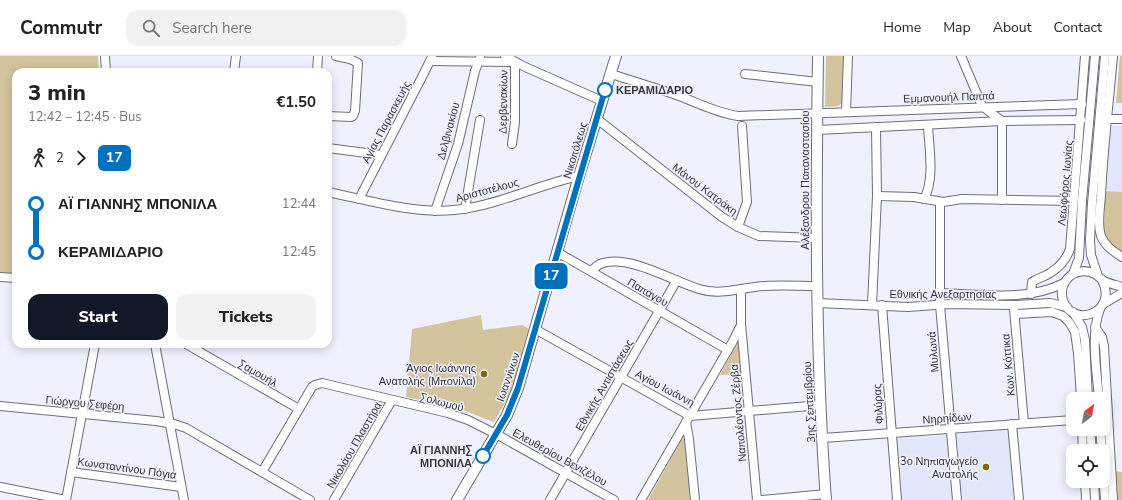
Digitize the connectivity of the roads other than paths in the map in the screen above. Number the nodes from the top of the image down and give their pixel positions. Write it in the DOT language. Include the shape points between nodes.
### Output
graph roads {
  1 [pos="105,56"];
  2 [pos="236,56"];
  3 [pos="318,56"];
  4 [pos="336,56"];
  5 [pos="505,56"];
  6 [pos="616,56"];
  7 [pos="818,56"];
  8 [pos="848,56"];
  9 [pos="961,56"];
  10 [pos="1086,56"];
  11 [pos="1095,56"];
  12 [pos="1105,56"];
  13 [pos="1113,56"];
  14 [pos="431,58"];
  15 [pos="480,59"];
  16 [pos="515,62"];
  17 [pos="106,68"];
  18 [pos="234,68"];
  19 [pos="317,68"];
  20 [pos="610,74"];
  21 [pos="745,74"];
  22 [pos="818,82"];
  23 [pos="602,101"];
  24 [pos="1082,104"];
  25 [pos="982,106"];
  26 [pos="846,112"];
  27 [pos="818,113"];
  28 [pos="332,116"];
  29 [pos="597,119"];
  30 [pos="1104,119"];
  31 [pos="1122,119"];
  32 [pos="480,120"];
  33 [pos="1085,120"];
  34 [pos="1002,121"];
  35 [pos="928,124"];
  36 [pos="742,126"];
  37 [pos="876,127"];
  38 [pos="817,130"];
  39 [pos="512,144"];
  40 [pos="332,149"];
  41 [pos="381,155"];
  42 [pos="580,176"];
  43 [pos="332,193"];
  44 [pos="877,196"];
  45 [pos="359,199"];
  46 [pos="924,199"];
  47 [pos="1002,200"];
  48 [pos="1074,201"];
  49 [pos="940,202"];
  50 [pos="465,209"];
  51 [pos="435,211"];
  52 [pos="738,227"];
  53 [pos="816,238"];
  54 [pos="557,252"];
  55 [pos="1122,257"];
  56 [pos="591,271"];
  57 [pos="1073,274"];
  58 [pos="0,277"];
  59 [pos="12,278"];
  60 [pos="1100,278"];
  61 [pos="677,280"];
  62 [pos="1064,283"];
  63 [pos="817,286"];
  64 [pos="1122,286"];
  65 [pos="741,290"];
  66 [pos="940,293"];
  67 [pos="1122,293"];
  68 [pos="1031,294"];
  69 [pos="818,303"];
  70 [pos="872,305"];
  71 [pos="940,305"];
  72 [pos="1014,305"];
  73 [pos="882,306"];
  74 [pos="1102,307"];
  75 [pos="1070,310"];
  76 [pos="659,311"];
  77 [pos="1015,314"];
  78 [pos="741,324"];
  79 [pos="1095,327"];
  80 [pos="535,329"];
  81 [pos="95,348"];
  82 [pos="156,348"];
  83 [pos="193,348"];
  84 [pos="728,350"];
  85 [pos="621,377"];
  86 [pos="1080,392"];
  87 [pos="1088,392"];
  88 [pos="1099,392"];
  89 [pos="392,400"];
  90 [pos="821,405"];
  91 [pos="0,406"];
  92 [pos="299,409"];
  93 [pos="749,411"];
  94 [pos="82,414"];
  95 [pos="688,419"];
  96 [pos="1066,420"];
  97 [pos="169,422"];
  98 [pos="1024,423"];
  99 [pos="1012,424"];
  100 [pos="951,429"];
  101 [pos="892,433"];
  102 [pos="496,434"];
  103 [pos="823,438"];
  104 [pos="71,472"];
  105 [pos="262,472"];
  106 [pos="566,473"];
  107 [pos="0,487"];
  108 [pos="181,487"];
  109 [pos="1085,488"];
  110 [pos="1094,488"];
  111 [pos="1104,488"];
  112 [pos="826,497"];
  113 [pos="66,500"];
  114 [pos="184,500"];
  115 [pos="310,500"];
  116 [pos="336,500"];
  117 [pos="457,500"];
  118 [pos="550,500"];
  119 [pos="614,500"];
  120 [pos="641,500"];
  121 [pos="695,500"];
  122 [pos="757,500"];
  123 [pos="762,500"];
  124 [pos="897,500"];
  125 [pos="957,500"];
  126 [pos="1019,500"];
  127 [pos="1086,500"];
  128 [pos="1095,500"];
  129 [pos="1105,500"];
  130 [pos="1113,500"];
  1 -- 17 [label="street"];
  2 -- 18 [label="street"];
  3 -- 19 [label="street"];
  4 -- 28 [label="street" via="358,63 355,111 351,117"];
  5 -- 16 [label="street"];
  6 -- 20 [label="main road, Νικοπόλεως"];
  7 -- 22 [label="main road, Αλέξανδρου Παπαναστασίου"];
  8 -- 26 [label="street"];
  9 -- 25 [label="street"];
  10 -- 24 [label="street, Λεωφόρος Ιωνίας"];
  11 -- 33 [label="street"];
  12 -- 30 [label="street"];
  13 -- 30 [label="street"];
  14 -- 15 [label="street"];
  14 -- 41 [label="street, Αγίας Παρασκευής"];
  15 -- 16 [label="street"];
  15 -- 51 [label="street, Δελβινακίου" via="458,144"];
  16 -- 23 [label="street"];
  16 -- 39 [label="street, Δερβενακίων" via="515,122"];
  20 -- 23 [label="main road, Νικοπόλεως"];
  20 -- 27 [label="street, Εμμανουήλ Παππά" via="729,115"];
  21 -- 22 [label="street"];
  22 -- 27 [label="main road, Αλέξανδρου Παπαναστασίου"];
  23 -- 29 [label="main road, Νικοπόλεως"];
  24 -- 25 [label="street, Εμμανουήλ Παππά"];
  24 -- 33 [label="street, Λεωφόρος Ιωνίας"];
  25 -- 26 [label="street, Εμμανουήλ Παππά"];
  25 -- 34 [label="street"];
  26 -- 27 [label="street, Εμμανουήλ Παππά"];
  27 -- 38 [label="main road, Αλέξανδρου Παπαναστασίου"];
  29 -- 42 [label="main road, Νικοπόλεως"];
  29 -- 52 [label="street, Μάνου Κατράκη"];
  30 -- 31 [label="street"];
  30 -- 55 [label="street" via="1099,224 1105,243 1110,250"];
  30 -- 60 [label="street" via="1092,204 1090,240 1091,255"];
  32 -- 50 [label="street"];
  33 -- 34 [label="street"];
  33 -- 48 [label="street, Λεωφόρος Ιωνίας"];
  33 -- 57 [label="street, Λεωφόρος Ιωνίας" via="1079,258"];
  34 -- 35 [label="street"];
  34 -- 47 [label="street"];
  35 -- 37 [label="street"];
  35 -- 46 [label="street" via="930,183"];
  36 -- 52 [label="street" via="747,202"];
  37 -- 38 [label="street"];
  37 -- 44 [label="street"];
  38 -- 53 [label="main road, Αλέξανδρου Παπαναστασίου"];
  40 -- 41 [label="street"];
  41 -- 45 [label="street, Αγίας Παρασκευής"];
  42 -- 50 [label="street, Αριστοτέλους"];
  42 -- 54 [label="main road, Νικοπόλεως"];
  43 -- 45 [label="street, Αριστοτέλους"];
  44 -- 46 [label="street"];
  44 -- 70 [label="street"];
  45 -- 51 [label="street, Αριστοτέλους"];
  46 -- 49 [label="street"];
  47 -- 48 [label="street"];
  47 -- 49 [label="street" via="962,199"];
  48 -- 68 [label="street, Λεωφόρος Ιωνίας" via="1067,258 1050,273 1032,282"];
  49 -- 66 [label="street, Μυλωνά"];
  50 -- 51 [label="street, Αριστοτέλους"];
  52 -- 53 [label="street, Μάνου Κατράκη" via="759,236"];
  53 -- 63 [label="main road, Αλέξανδρου Παπαναστασίου"];
  54 -- 56 [label="street, Παπάγου"];
  54 -- 80 [label="main road, Ιωαννίνων"];
  56 -- 61 [label="street" via="604,262 622,262"];
  56 -- 76 [label="street, Παπάγου"];
  57 -- 60 [label="street" via="1086,271"];
  57 -- 62 [label="street, Λεωφόρος Ιωνίας"];
  58 -- 59 [label="street"];
  60 -- 64 [label="street"];
  60 -- 74 [label="street" via="1106,292"];
  61 -- 65 [label="street" via="706,291"];
  61 -- 76 [label="street, Εθνικής Αντιστάσεως"];
  62 -- 68 [label="street, Εθνικής Ανεξαρτησίας"];
  62 -- 75 [label="street" via="1062,295"];
  63 -- 65 [label="street" via="766,286"];
  63 -- 69 [label="main road, Αλέξανδρου Παπαναστασίου"];
  65 -- 78 [label="street, Ναπολέοντος Ζέρβα"];
  66 -- 68 [label="street, Εθνικής Ανεξαρτησίας"];
  66 -- 71 [label="street, Μυλωνά"];
  67 -- 74 [label="street"];
  69 -- 70 [label="street, Εθνικής Ανεξαρτησίας"];
  69 -- 90 [label="main road, 3ης Σεπτεμβρίου"];
  70 -- 73 [label="street, Εθνικής Ανεξαρτησίας"];
  71 -- 72 [label="street, Εθνικής Ανεξαρτησίας"];
  71 -- 73 [label="street, Εθνικής Ανεξαρτησίας"];
  71 -- 100 [label="street, Μυλωνά"];
  72 -- 75 [label="street, Εθνικής Ανεξαρτησίας" via="1050,303"];
  72 -- 77 [label="street, Κων. Κόττικα"];
  73 -- 101 [label="street, Φιλύρας"];
  74 -- 75 [label="street" via="1087,315"];
  74 -- 79 [label="street"];
  75 -- 87 [label="street" via="1082,327 1085,340"];
  76 -- 84 [label="street, Παπάγου"];
  76 -- 85 [label="street, Εθνικής Αντιστάσεως"];
  77 -- 86 [label="street" via="1052,312 1063,316 1069,322 1075,332"];
  77 -- 98 [label="street, Κων. Κόττικα"];
  78 -- 84 [label="street"];
  78 -- 93 [label="street, Ναπολέοντος Ζέρβα"];
  79 -- 88 [label="street"];
  79 -- 130 [label="street" via="1102,337 1104,346"];
  80 -- 85 [label="street, Αγίου Ιωάννη"];
  80 -- 102 [label="main road, Ιωαννίνων" via="518,388"];
  81 -- 94 [label="street"];
  82 -- 97 [label="street"];
  83 -- 92 [label="street, Σαμουήλ"];
  84 -- 95 [label="street"];
  85 -- 95 [label="street, Αγίου Ιωάννη"];
  85 -- 106 [label="street, Εθνικής Αντιστάσεως"];
  89 -- 92 [label="street, Σολωμού" via="318,384 312,387"];
  89 -- 102 [label="street, Σολωμού" via="454,415"];
  89 -- 116 [label="street, Νικολάου Πλαστήρα"];
  90 -- 93 [label="street, Αγίου Ιωάννη"];
  90 -- 103 [label="main road, 3ης Σεπτεμβρίου"];
  91 -- 94 [label="street, Γιώργου Σεφέρη"];
  92 -- 105 [label="street"];
  93 -- 95 [label="street, Αγίου Ιωάννη"];
  93 -- 122 [label="street, Ναπολέοντος Ζέρβα"];
  94 -- 97 [label="street, Γιώργου Σεφέρη"];
  94 -- 104 [label="street"];
  95 -- 120 [label="street"];
  95 -- 121 [label="street"];
  96 -- 98 [label="street, Νηρηίδων"];
  97 -- 105 [label="street, Γιώργου Σεφέρη" via="186,428"];
  97 -- 108 [label="street"];
  98 -- 99 [label="street, Νηρηίδων"];
  99 -- 100 [label="street, Νηρηίδων"];
  99 -- 126 [label="street"];
  100 -- 101 [label="street, Νηρηίδων"];
  100 -- 125 [label="street, Μυλωνά"];
  101 -- 103 [label="street, Νηρηίδων"];
  101 -- 124 [label="street, Φιλύρας"];
  102 -- 106 [label="street, Ελευθερίου Βενιζέλου"];
  102 -- 117 [label="main road, Ιωαννίνων"];
  103 -- 112 [label="main road, 3ης Σεπτεμβρίου"];
  104 -- 108 [label="street, Κωνσταντίνου Πόγια"];
  104 -- 113 [label="street"];
  105 -- 115 [label="street, Γιώργου Σεφέρη"];
  106 -- 118 [label="street, Εθνικής Αντιστάσεως"];
  106 -- 119 [label="street, Ελευθερίου Βενιζέλου"];
  107 -- 113 [label="street"];
  108 -- 114 [label="street"];
  109 -- 127 [label="street"];
  110 -- 128 [label="street"];
  111 -- 129 [label="street"];
  112 -- 123 [label="street"];
}
